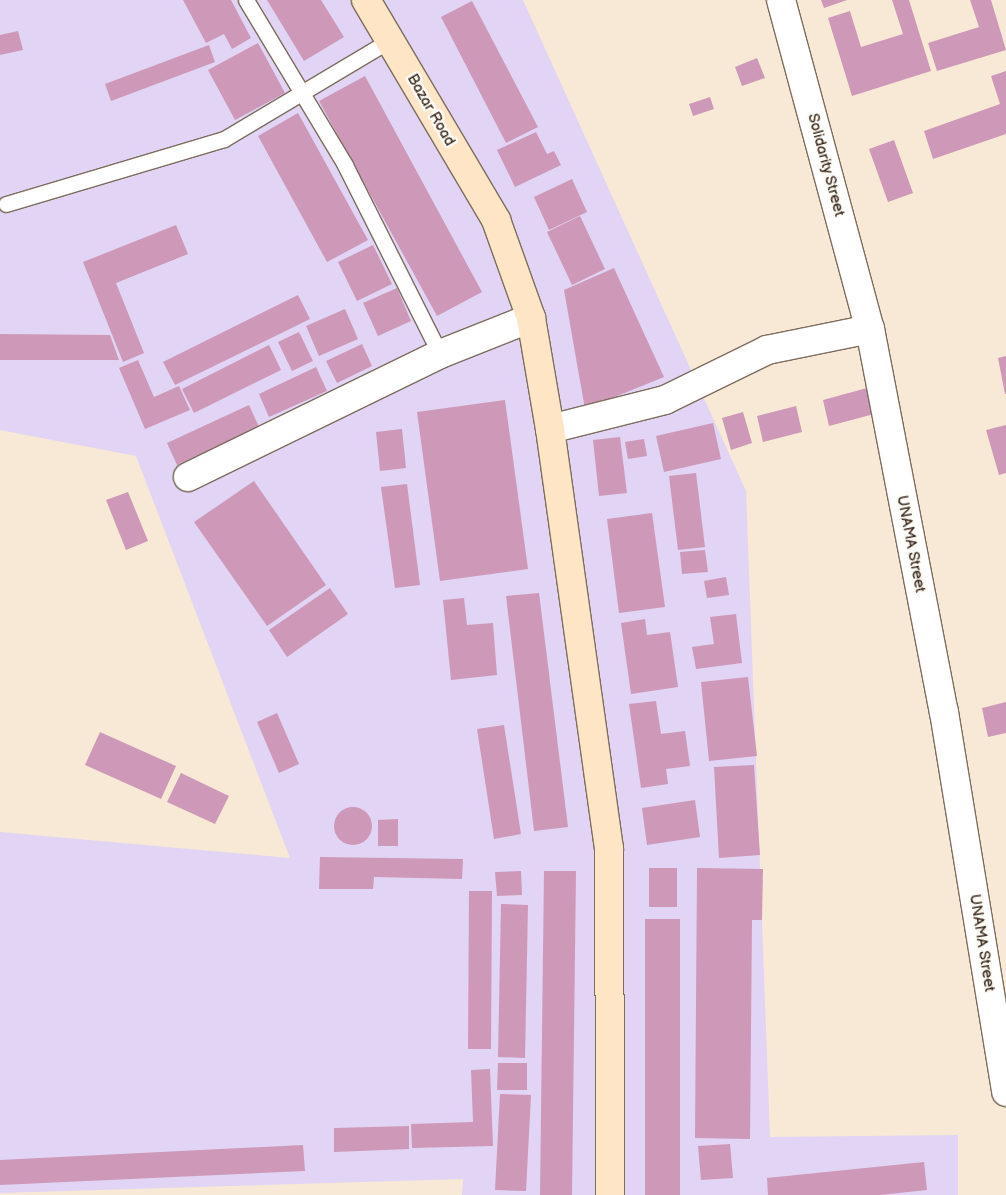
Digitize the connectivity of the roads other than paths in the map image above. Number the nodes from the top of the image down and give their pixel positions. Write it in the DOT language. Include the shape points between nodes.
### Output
graph roads {
  1 [pos="246,0"];
  2 [pos="366,0"];
  3 [pos="781,0"];
  4 [pos="390,40"];
  5 [pos="302,93"];
  6 [pos="6,204"];
  7 [pos="531,318"];
  8 [pos="870,329"];
  9 [pos="440,354"];
  10 [pos="550,430"];
  11 [pos="188,477"];
  12 [pos="1006,1092"];
  13 [pos="610,1195"];
  1 -- 5 [label="lane"];
  2 -- 4 [label="main road, Bazar Road"];
  3 -- 8 [label="street, Solidarity Street"];
  4 -- 5 [label="lane"];
  4 -- 7 [label="main road, Bazar Road" via="496,220"];
  5 -- 6 [label="lane" via="224,139"];
  5 -- 9 [label="lane" via="345,165"];
  7 -- 9 [label="street"];
  7 -- 10 [label="main road, Bazar Road"];
  8 -- 10 [label="street" via="767,350 664,400"];
  8 -- 12 [label="street, UNAMA Street" via="944,712"];
  9 -- 11 [label="street"];
  10 -- 13 [label="main road, Bazar Road" via="609,848"];
}
